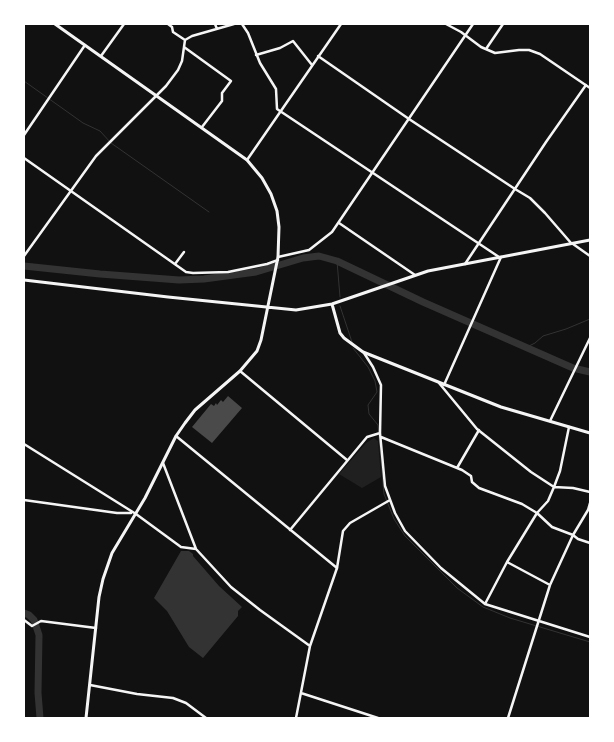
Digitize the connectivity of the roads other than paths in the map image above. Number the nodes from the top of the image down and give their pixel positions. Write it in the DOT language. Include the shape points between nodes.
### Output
graph roads {
  1 [pos="55,24"];
  2 [pos="124,24"];
  3 [pos="168,24"];
  4 [pos="215,24"];
  5 [pos="234,24"];
  6 [pos="242,24"];
  7 [pos="339,24"];
  8 [pos="446,24"];
  9 [pos="473,24"];
  10 [pos="503,24"];
  11 [pos="173,25"];
  12 [pos="217,29"];
  13 [pos="465,35"];
  14 [pos="185,40"];
  15 [pos="85,45"];
  16 [pos="184,48"];
  17 [pos="486,49"];
  18 [pos="256,55"];
  19 [pos="101,56"];
  20 [pos="318,56"];
  21 [pos="312,65"];
  22 [pos="586,85"];
  23 [pos="590,88"];
  24 [pos="156,95"];
  25 [pos="281,111"];
  26 [pos="409,119"];
  27 [pos="202,128"];
  28 [pos="24,135"];
  29 [pos="24,158"];
  30 [pos="247,160"];
  31 [pos="373,172"];
  32 [pos="515,190"];
  33 [pos="70,191"];
  34 [pos="339,223"];
  35 [pos="590,240"];
  36 [pos="479,243"];
  37 [pos="572,243"];
  38 [pos="184,252"];
  39 [pos="24,256"];
  40 [pos="590,256"];
  41 [pos="500,257"];
  42 [pos="278,259"];
  43 [pos="175,264"];
  44 [pos="465,264"];
  45 [pos="415,275"];
  46 [pos="24,280"];
  47 [pos="332,304"];
  48 [pos="268,307"];
  49 [pos="590,338"];
  50 [pos="363,352"];
  51 [pos="240,371"];
  52 [pos="439,383"];
  53 [pos="444,385"];
  54 [pos="550,421"];
  55 [pos="569,426"];
  56 [pos="479,430"];
  57 [pos="380,433"];
  58 [pos="590,433"];
  59 [pos="176,436"];
  60 [pos="381,437"];
  61 [pos="24,444"];
  62 [pos="347,460"];
  63 [pos="163,463"];
  64 [pos="457,468"];
  65 [pos="554,488"];
  66 [pos="590,492"];
  67 [pos="24,500"];
  68 [pos="390,500"];
  69 [pos="590,503"];
  70 [pos="134,513"];
  71 [pos="537,513"];
  72 [pos="290,530"];
  73 [pos="573,535"];
  74 [pos="590,543"];
  75 [pos="196,549"];
  76 [pos="507,562"];
  77 [pos="337,568"];
  78 [pos="550,585"];
  79 [pos="485,604"];
  80 [pos="24,620"];
  81 [pos="539,621"];
  82 [pos="96,628"];
  83 [pos="590,637"];
  84 [pos="310,646"];
  85 [pos="90,685"];
  86 [pos="301,693"];
  87 [pos="201,714"];
  88 [pos="86,718"];
  89 [pos="200,718"];
  90 [pos="206,718"];
  91 [pos="296,718"];
  92 [pos="378,718"];
  93 [pos="508,718"];
  1 -- 15 [label="main road"];
  2 -- 19 [label="street"];
  3 -- 11 [label="street"];
  4 -- 12 [label="street"];
  5 -- 12 [label="street"];
  6 -- 18 [label="street"];
  7 -- 20 [label="street"];
  8 -- 13 [label="street"];
  9 -- 13 [label="street"];
  10 -- 17 [label="street"];
  11 -- 14 [label="street" via="173,32"];
  12 -- 14 [label="street"];
  13 -- 17 [label="street"];
  13 -- 26 [label="street"];
  14 -- 16 [label="street"];
  15 -- 19 [label="main road"];
  15 -- 28 [label="street"];
  16 -- 24 [label="street" via="178,70"];
  16 -- 27 [label="street" via="231,80 222,93 222,100"];
  17 -- 22 [label="street" via="495,54 529,50"];
  18 -- 21 [label="street" via="292,41"];
  18 -- 25 [label="street" via="276,89 277,109"];
  19 -- 24 [label="main road"];
  20 -- 21 [label="street"];
  20 -- 26 [label="street"];
  21 -- 25 [label="street"];
  22 -- 23 [label="street"];
  22 -- 32 [label="street"];
  24 -- 27 [label="main road"];
  24 -- 33 [label="street" via="96,156"];
  25 -- 30 [label="street"];
  25 -- 31 [label="street"];
  26 -- 31 [label="street"];
  26 -- 32 [label="street"];
  27 -- 30 [label="main road"];
  29 -- 33 [label="street"];
  30 -- 42 [label="main road" via="262,178 277,211"];
  31 -- 34 [label="street"];
  31 -- 36 [label="street"];
  32 -- 36 [label="street"];
  32 -- 37 [label="street" via="546,212"];
  33 -- 39 [label="street"];
  33 -- 43 [label="street"];
  34 -- 42 [label="street" via="309,250"];
  34 -- 45 [label="street"];
  35 -- 37 [label="main road"];
  36 -- 41 [label="street"];
  36 -- 44 [label="street"];
  37 -- 40 [label="street"];
  37 -- 41 [label="main road"];
  38 -- 43 [label="street"];
  41 -- 44 [label="main road"];
  41 -- 53 [label="street"];
  42 -- 43 [label="street" via="260,266 218,272 189,273"];
  42 -- 48 [label="main road"];
  44 -- 45 [label="main road"];
  45 -- 47 [label="main road"];
  46 -- 48 [label="main road"];
  47 -- 48 [label="main road" via="296,310"];
  47 -- 50 [label="main road" via="340,333"];
  48 -- 51 [label="main road" via="257,351"];
  49 -- 54 [label="street"];
  50 -- 52 [label="main road"];
  50 -- 57 [label="street" via="381,385"];
  51 -- 59 [label="main road" via="195,410"];
  51 -- 62 [label="street"];
  52 -- 53 [label="main road"];
  52 -- 56 [label="street"];
  53 -- 54 [label="main road" via="501,407"];
  54 -- 55 [label="main road"];
  55 -- 58 [label="main road"];
  55 -- 65 [label="street"];
  56 -- 64 [label="street"];
  56 -- 65 [label="street"];
  57 -- 60 [label="street"];
  57 -- 62 [label="street" via="367,436"];
  59 -- 63 [label="main road"];
  59 -- 72 [label="street"];
  60 -- 64 [label="street"];
  60 -- 68 [label="street" via="385,486"];
  61 -- 70 [label="street"];
  62 -- 72 [label="street"];
  63 -- 70 [label="main road"];
  63 -- 75 [label="street"];
  64 -- 71 [label="street" via="471,476 479,488"];
  65 -- 66 [label="street"];
  65 -- 71 [label="street"];
  67 -- 70 [label="street"];
  68 -- 77 [label="street" via="345,527"];
  68 -- 79 [label="street" via="405,531 441,568"];
  69 -- 73 [label="street"];
  70 -- 75 [label="street" via="181,547"];
  70 -- 82 [label="main road" via="112,553 103,579"];
  71 -- 73 [label="street" via="552,527"];
  71 -- 76 [label="street"];
  72 -- 77 [label="street"];
  73 -- 74 [label="street"];
  73 -- 78 [label="street"];
  75 -- 84 [label="street" via="231,587"];
  76 -- 78 [label="street"];
  76 -- 79 [label="street"];
  77 -- 84 [label="street"];
  78 -- 81 [label="street"];
  79 -- 81 [label="street"];
  80 -- 82 [label="street" via="32,626 41,621"];
  81 -- 83 [label="street"];
  81 -- 93 [label="street"];
  82 -- 85 [label="main road"];
  84 -- 86 [label="street"];
  85 -- 87 [label="street" via="174,698"];
  85 -- 88 [label="main road"];
  86 -- 91 [label="street"];
  86 -- 92 [label="street"];
  87 -- 89 [label="street"];
  87 -- 90 [label="street"];
}
